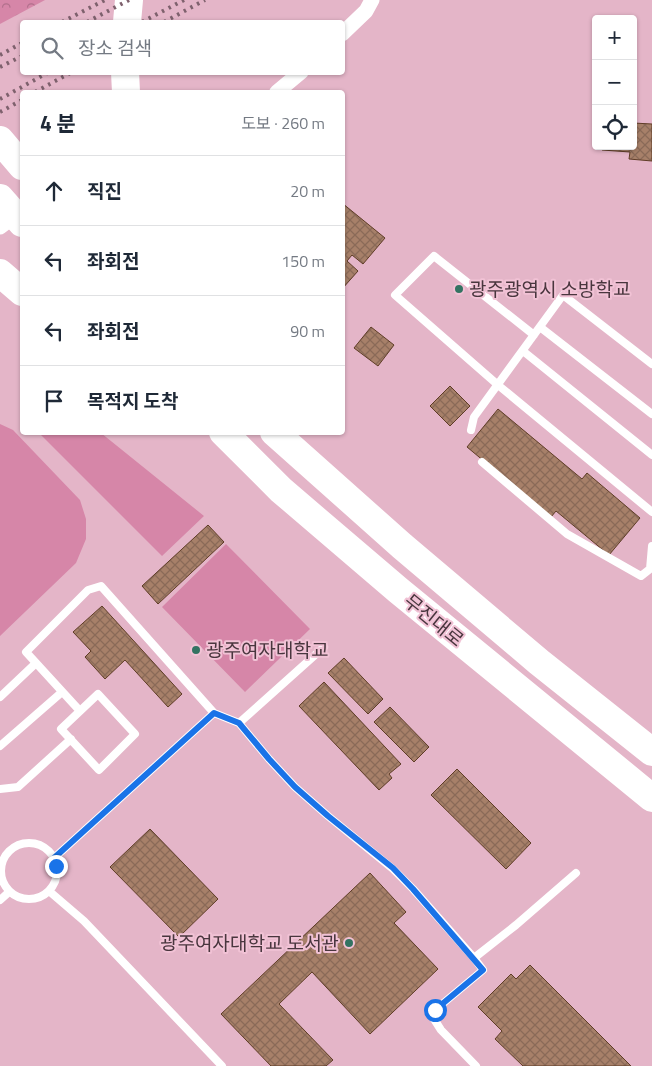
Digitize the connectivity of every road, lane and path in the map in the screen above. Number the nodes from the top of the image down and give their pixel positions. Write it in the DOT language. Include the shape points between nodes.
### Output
graph roads {
  1 [pos="129,0"];
  2 [pos="372,0"];
  3 [pos="127,20"];
  4 [pos="345,31"];
  5 [pos="125,75"];
  6 [pos="297,75"];
  7 [pos="126,90"];
  8 [pos="279,90"];
  9 [pos="0,140"];
  10 [pos="20,164"];
  11 [pos="0,198"];
  12 [pos="20,212"];
  13 [pos="20,221"];
  14 [pos="0,227"];
  15 [pos="0,273"];
  16 [pos="20,290"];
  17 [pos="540,326"];
  18 [pos="534,336"];
  19 [pos="523,351"];
  20 [pos="652,364"];
  21 [pos="498,385"];
  22 [pos="652,414"];
  23 [pos="471,430"];
  24 [pos="205,435"];
  25 [pos="226,435"];
  26 [pos="277,435"];
  27 [pos="304,435"];
  28 [pos="652,455"];
  29 [pos="482,462"];
  30 [pos="281,490"];
  31 [pos="652,512"];
  32 [pos="402,546"];
  33 [pos="652,546"];
  34 [pos="324,647"];
  35 [pos="36,663"];
  36 [pos="62,692"];
  37 [pos="0,696"];
  38 [pos="80,711"];
  39 [pos="214,713"];
  40 [pos="239,723"];
  41 [pos="70,739"];
  42 [pos="0,746"];
  43 [pos="652,752"];
  44 [pos="0,789"];
  45 [pos="652,798"];
  46 [pos="2,858"];
  47 [pos="54,858"];
  48 [pos="576,873"];
  49 [pos="49,891"];
  50 [pos="9,892"];
  51 [pos="0,900"];
  52 [pos="474,958"];
  53 [pos="222,1066"];
  54 [pos="476,1066"];
  1 -- 3 [label="highway"];
  2 -- 4 [label="street" via="366,11"];
  5 -- 7 [label="highway"];
  6 -- 8 [label="street"];
  9 -- 10 [label="highway"];
  11 -- 13 [label="highway"];
  12 -- 14 [label="street"];
  15 -- 16 [label="highway"];
  17 -- 18 [label="lane"];
  17 -- 20 [label="lane" via="563,295"];
  17 -- 22 [label="lane"];
  18 -- 19 [label="lane"];
  18 -- 21 [label="lane" via="434,256 395,295"];
  19 -- 21 [label="lane"];
  19 -- 28 [label="lane"];
  21 -- 23 [label="lane" via="474,417"];
  21 -- 31 [label="lane"];
  24 -- 30 [label="highway"];
  25 -- 30 [label="highway, 무진대로"];
  26 -- 32 [label="highway, 무진대로"];
  27 -- 32 [label="highway"];
  29 -- 33 [label="lane" via="567,534 642,576 650,569"];
  30 -- 45 [label="highway, 무진대로" via="405,597"];
  32 -- 43 [label="highway, 무진대로"];
  34 -- 40 [label="lane"];
  35 -- 36 [label="lane"];
  35 -- 37 [label="lane"];
  35 -- 39 [label="lane" via="26,652 88,590 101,586"];
  36 -- 38 [label="lane"];
  36 -- 42 [label="lane"];
  38 -- 41 [label="lane" via="62,729"];
  38 -- 41 [label="lane" via="98,694 135,734 99,770"];
  39 -- 40 [label="lane"];
  39 -- 47 [label="lane"];
  40 -- 52 [label="lane" via="295,787 393,868"];
  41 -- 44 [label="lane" via="18,787"];
  46 -- 47 [label="lane" via="15,846 32,843 41,846"];
  46 -- 50 [label="lane" via="1,876"];
  47 -- 49 [label="lane" via="57,875"];
  48 -- 52 [label="lane"];
  49 -- 50 [label="lane" via="34,899 16,897"];
  49 -- 53 [label="lane" via="84,921"];
  50 -- 51 [label="lane"];
  52 -- 54 [label="lane" via="483,970 435,1010 434,1019"];
}
